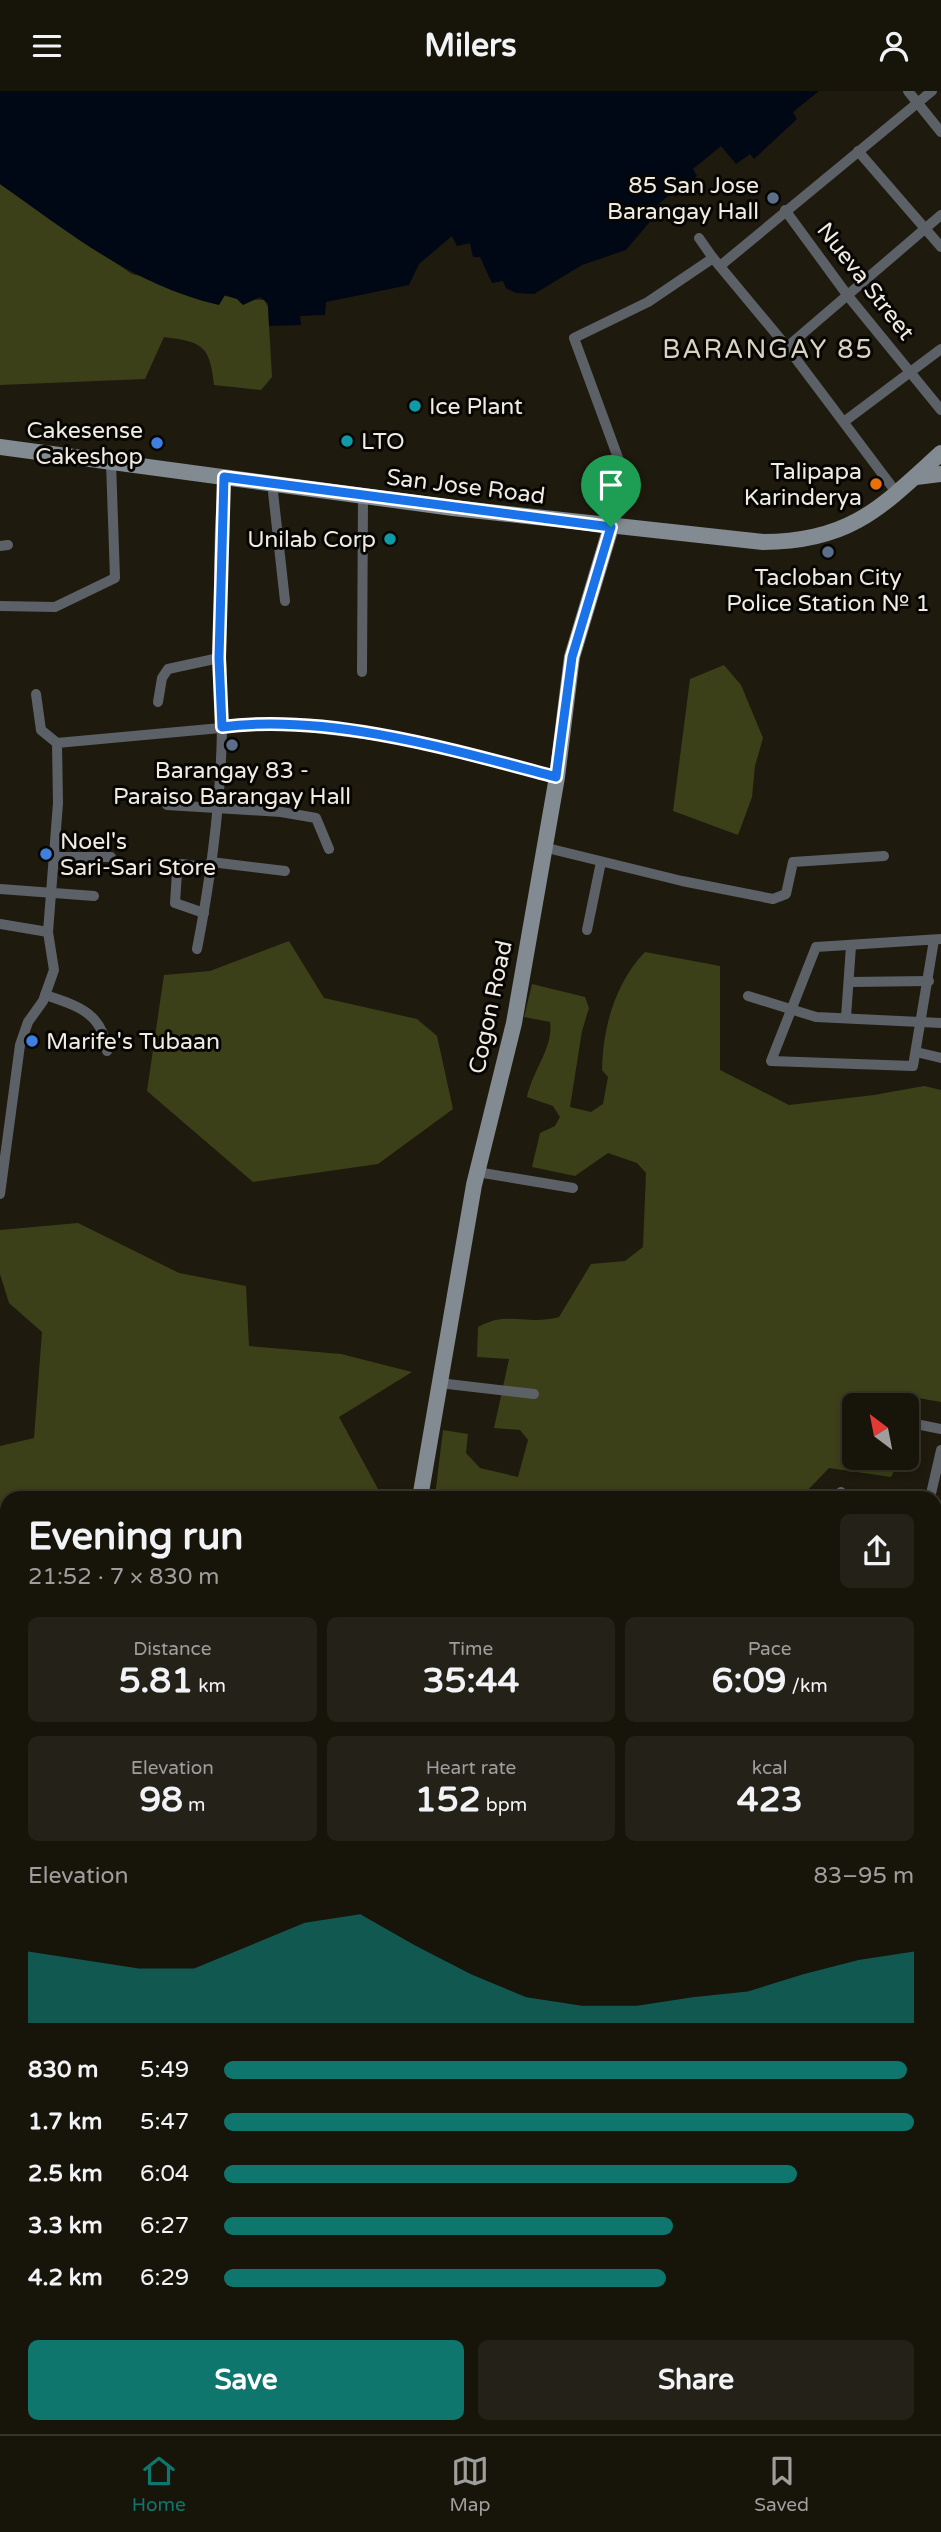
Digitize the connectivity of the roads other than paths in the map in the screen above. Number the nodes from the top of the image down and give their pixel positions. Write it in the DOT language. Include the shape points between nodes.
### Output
graph roads {
  1 [pos="908,91"];
  2 [pos="941,96"];
  3 [pos="924,97"];
  4 [pos="941,132"];
  5 [pos="858,151"];
  6 [pos="785,210"];
  7 [pos="941,215"];
  8 [pos="926,227"];
  9 [pos="699,238"];
  10 [pos="941,247"];
  11 [pos="717,262"];
  12 [pos="848,296"];
  13 [pos="787,347"];
  14 [pos="941,349"];
  15 [pos="912,373"];
  16 [pos="941,409"];
  17 [pos="845,421"];
  18 [pos="0,447"];
  19 [pos="941,453"];
  20 [pos="111,462"];
  21 [pos="941,474"];
  22 [pos="224,477"];
  23 [pos="914,478"];
  24 [pos="272,484"];
  25 [pos="896,492"];
  26 [pos="363,496"];
  27 [pos="613,527"];
  28 [pos="285,601"];
  29 [pos="0,606"];
  30 [pos="219,658"];
  31 [pos="362,672"];
  32 [pos="36,694"];
  33 [pos="158,702"];
  34 [pos="222,727"];
  35 [pos="57,743"];
  36 [pos="556,777"];
  37 [pos="167,805"];
  38 [pos="217,807"];
  39 [pos="543,847"];
  40 [pos="328,849"];
  41 [pos="884,856"];
  42 [pos="53,857"];
  43 [pos="111,857"];
  44 [pos="601,862"];
  45 [pos="211,865"];
  46 [pos="285,871"];
  47 [pos="0,889"];
  48 [pos="51,894"];
  49 [pos="94,896"];
  50 [pos="204,913"];
  51 [pos="0,923"];
  52 [pos="587,930"];
  53 [pos="48,932"];
  54 [pos="937,939"];
  55 [pos="851,946"];
  56 [pos="197,950"];
  57 [pos="929,981"];
  58 [pos="850,982"];
  59 [pos="45,995"];
  60 [pos="748,996"];
  61 [pos="792,1012"];
  62 [pos="846,1017"];
  63 [pos="920,1022"];
  64 [pos="941,1023"];
  65 [pos="107,1051"];
  66 [pos="916,1052"];
  67 [pos="941,1058"];
  68 [pos="477,1172"];
  69 [pos="573,1188"];
  70 [pos="0,1194"];
  71 [pos="439,1383"];
  72 [pos="534,1394"];
  73 [pos="919,1425"];
  74 [pos="941,1429"];
  75 [pos="941,1450"];
  76 [pos="421,1491"];
  77 [pos="932,1491"];
  1 -- 3 [label="street"];
  2 -- 3 [label="street"];
  3 -- 4 [label="street"];
  3 -- 5 [label="street"];
  5 -- 6 [label="street"];
  5 -- 8 [label="street"];
  6 -- 11 [label="street"];
  6 -- 12 [label="street, Nueva Street"];
  7 -- 8 [label="street"];
  8 -- 10 [label="street"];
  8 -- 12 [label="street"];
  9 -- 11 [label="street"];
  11 -- 13 [label="street"];
  11 -- 27 [label="street" via="574,340 620,463"];
  12 -- 13 [label="street"];
  12 -- 15 [label="street, Nueva Street"];
  13 -- 17 [label="street"];
  14 -- 15 [label="street"];
  15 -- 16 [label="street, Nueva Street"];
  15 -- 17 [label="street"];
  17 -- 25 [label="street"];
  18 -- 20 [label="main road, San Jose Road"];
  19 -- 23 [label="main road, San Jose Road"];
  20 -- 22 [label="main road, San Jose Road"];
  20 -- 29 [label="street" via="115,578 55,607"];
  21 -- 23 [label="main road"];
  22 -- 24 [label="main road, San Jose Road"];
  22 -- 30 [label="street"];
  23 -- 25 [label="main road, San Jose Road"];
  24 -- 26 [label="main road, San Jose Road"];
  24 -- 28 [label="street"];
  25 -- 27 [label="main road, San Jose Road" via="845,529 804,541 751,541"];
  26 -- 27 [label="main road, San Jose Road"];
  26 -- 31 [label="street"];
  27 -- 36 [label="main road, Cogon Road" via="572,657"];
  30 -- 33 [label="street" via="168,669"];
  30 -- 34 [label="street"];
  32 -- 35 [label="street" via="41,730"];
  34 -- 35 [label="street"];
  34 -- 36 [label="street" via="274,723 397,738"];
  34 -- 38 [label="street"];
  35 -- 42 [label="street"];
  36 -- 39 [label="main road, Cogon Road"];
  37 -- 38 [label="street"];
  38 -- 40 [label="street" via="316,818"];
  38 -- 45 [label="street"];
  39 -- 44 [label="street"];
  39 -- 68 [label="main road, Cogon Road" via="514,1023"];
  41 -- 44 [label="street" via="793,862 786,894 774,899"];
  42 -- 43 [label="street"];
  42 -- 48 [label="street"];
  44 -- 52 [label="street"];
  45 -- 46 [label="street"];
  45 -- 50 [label="street"];
  45 -- 50 [label="street" via="182,864 177,872 174,903"];
  47 -- 48 [label="street"];
  48 -- 49 [label="street"];
  48 -- 53 [label="street"];
  50 -- 56 [label="street"];
  51 -- 53 [label="street"];
  53 -- 59 [label="street" via="54,969"];
  54 -- 55 [label="street"];
  54 -- 57 [label="street"];
  55 -- 58 [label="street"];
  55 -- 61 [label="street" via="813,950"];
  57 -- 58 [label="street"];
  57 -- 63 [label="street"];
  58 -- 62 [label="street"];
  59 -- 65 [label="street" via="67,1002 95,1020 105,1032"];
  59 -- 70 [label="street" via="20,1045"];
  60 -- 61 [label="street"];
  61 -- 62 [label="street"];
  61 -- 66 [label="street" via="771,1061 911,1067"];
  62 -- 63 [label="street"];
  63 -- 64 [label="street"];
  63 -- 66 [label="street"];
  66 -- 67 [label="street"];
  68 -- 69 [label="street"];
  68 -- 71 [label="main road, Cogon Road"];
  71 -- 72 [label="street"];
  71 -- 76 [label="main road, Cogon Road"];
  73 -- 74 [label="street"];
  75 -- 77 [label="street"];
}
